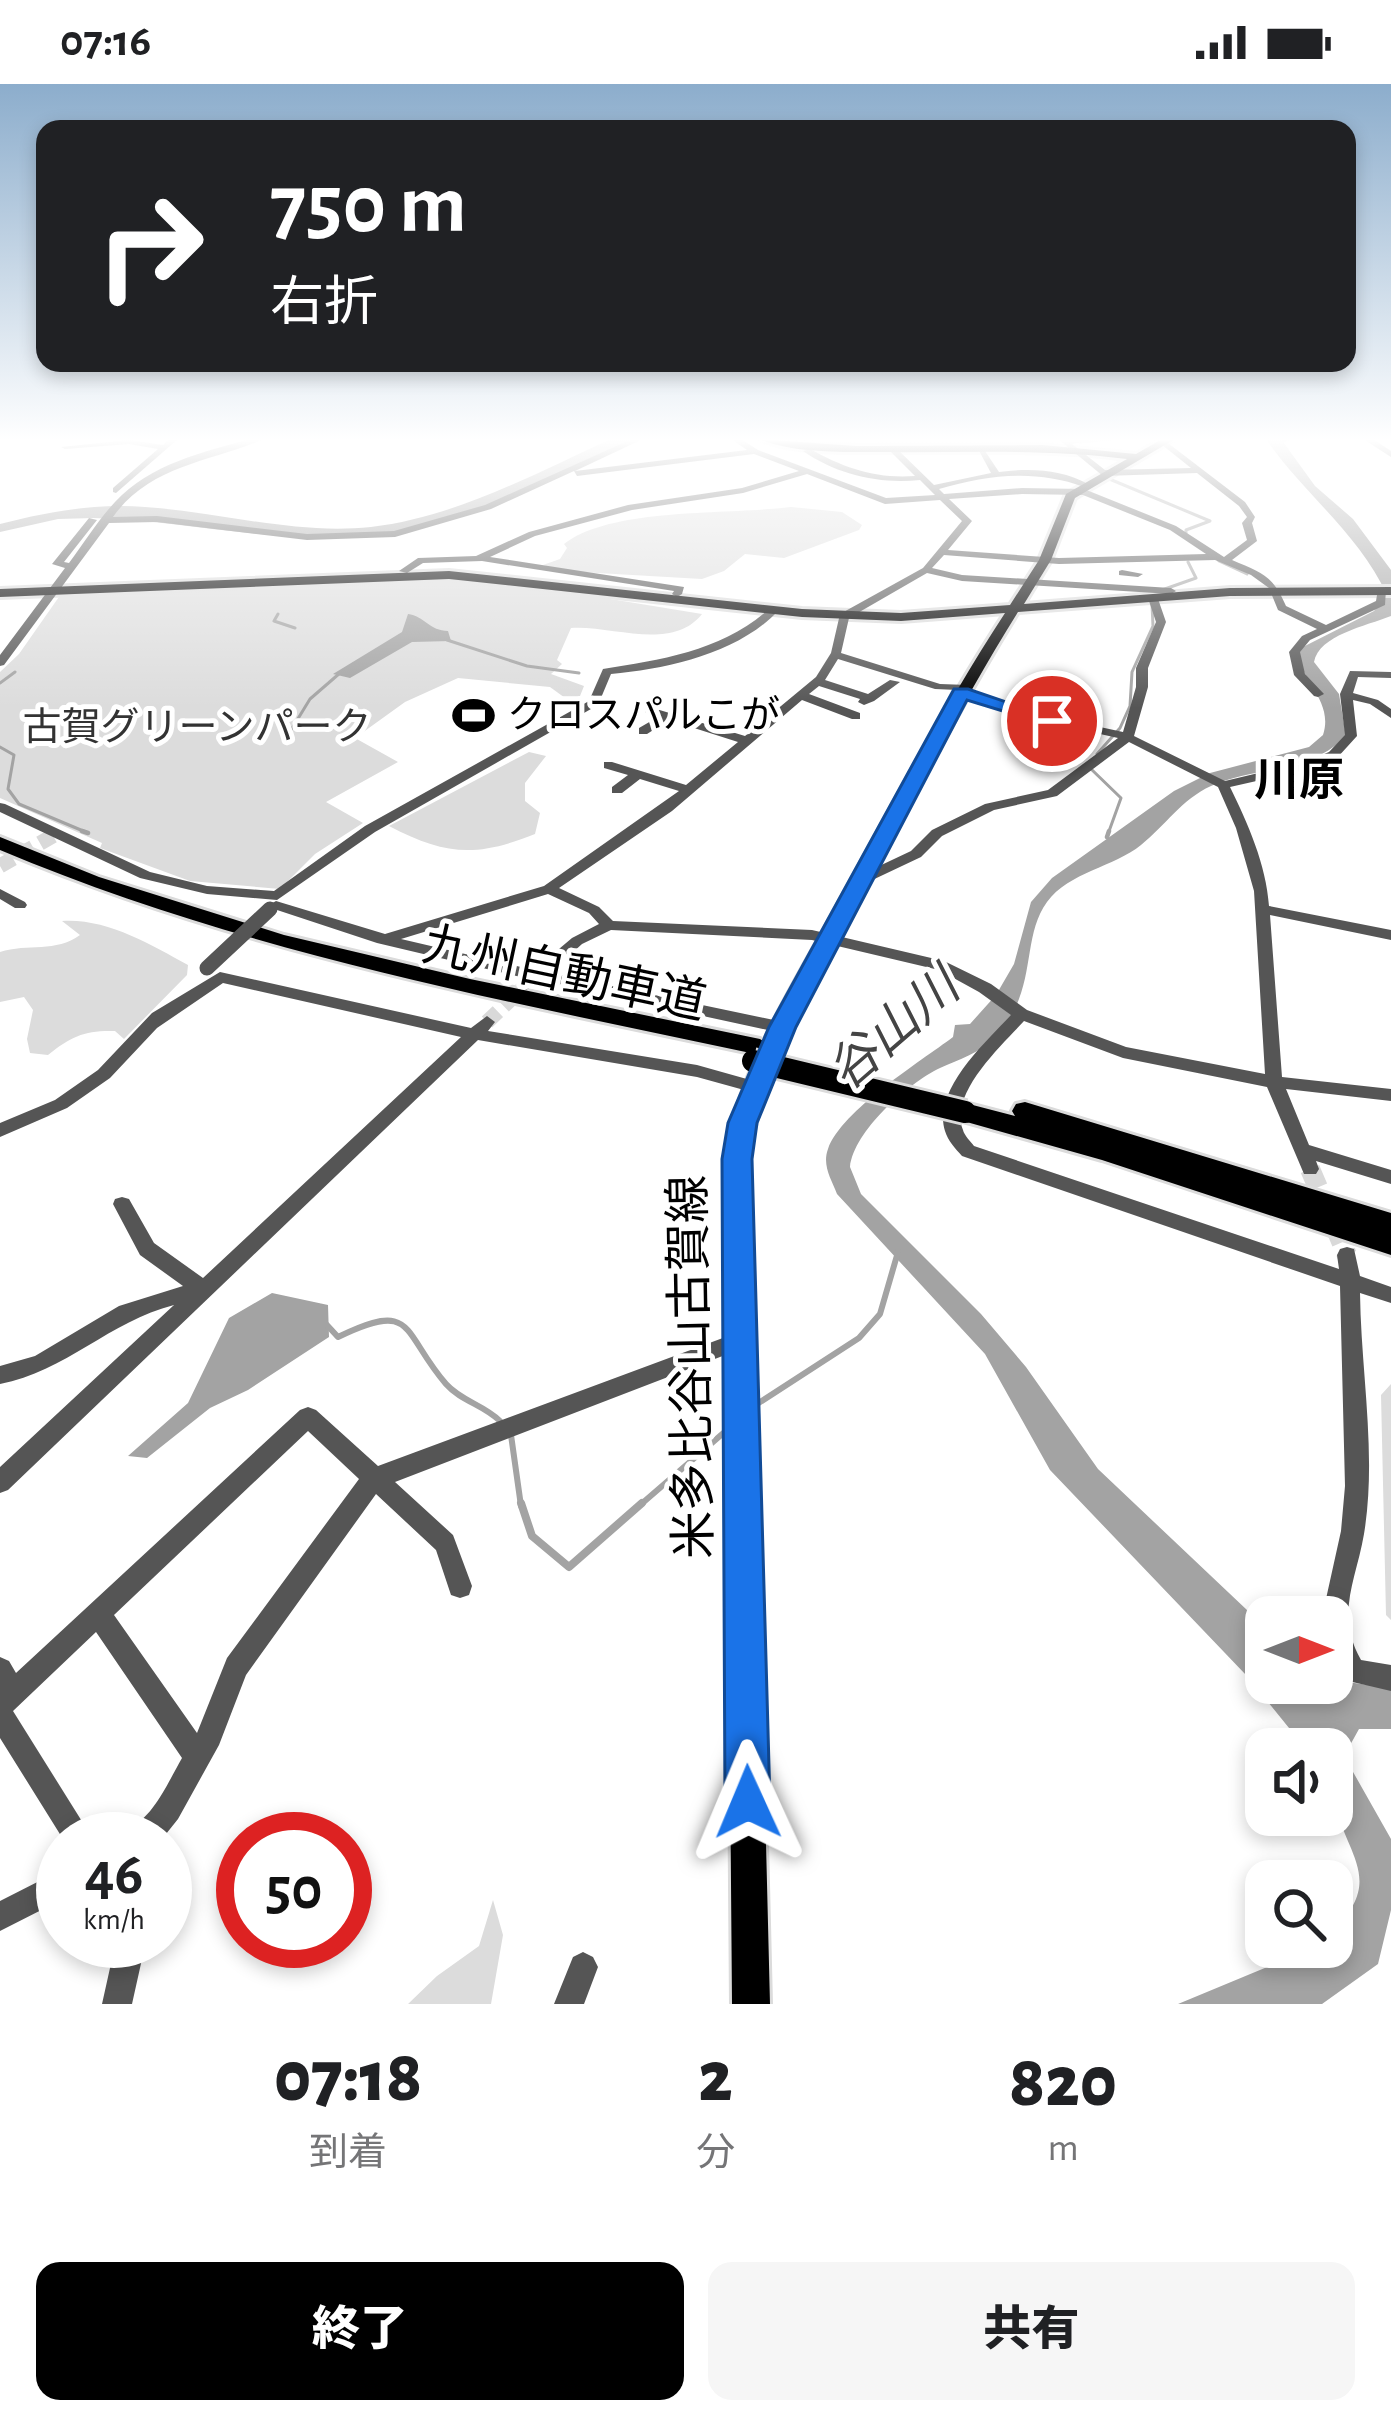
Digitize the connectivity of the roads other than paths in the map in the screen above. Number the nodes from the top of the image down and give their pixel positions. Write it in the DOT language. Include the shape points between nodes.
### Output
graph roads {
  1 [pos="85,529"];
  2 [pos="100,529"];
  3 [pos="233,529"];
  4 [pos="419,529"];
  5 [pos="552,529"];
  6 [pos="960,529"];
  7 [pos="1060,529"];
  8 [pos="1174,529"];
  9 [pos="1249,529"];
  10 [pos="411,531"];
  11 [pos="942,552"];
  12 [pos="478,559"];
  13 [pos="1220,559"];
  14 [pos="1045,560"];
  15 [pos="1113,561"];
  16 [pos="74,566"];
  17 [pos="409,566"];
  18 [pos="926,570"];
  19 [pos="1138,574"];
  20 [pos="1031,586"];
  21 [pos="57,588"];
  22 [pos="1275,588"];
  23 [pos="1386,589"];
  24 [pos="0,590"];
  25 [pos="1171,591"];
  26 [pos="677,594"];
  27 [pos="1153,598"];
  28 [pos="1048,603"];
  29 [pos="774,610"];
  30 [pos="847,614"];
  31 [pos="1010,614"];
  32 [pos="1326,629"];
  33 [pos="835,655"];
  34 [pos="0,663"];
  35 [pos="872,674"];
  36 [pos="1391,675"];
  37 [pos="818,682"];
  38 [pos="963,690"];
  39 [pos="1318,694"];
  40 [pos="1346,694"];
  41 [pos="802,696"];
  42 [pos="869,699"];
  43 [pos="649,710"];
  44 [pos="1391,713"];
  45 [pos="667,716"];
  46 [pos="643,731"];
  47 [pos="1128,736"];
  48 [pos="746,740"];
  49 [pos="608,764"];
  50 [pos="638,774"];
  51 [pos="1223,785"];
  52 [pos="617,790"];
  53 [pos="688,790"];
  54 [pos="0,807"];
  55 [pos="0,843"];
  56 [pos="0,859"];
  57 [pos="861,880"];
  58 [pos="549,889"];
  59 [pos="0,893"];
  60 [pos="274,903"];
  61 [pos="20,904"];
  62 [pos="1263,909"];
  63 [pos="609,925"];
  64 [pos="1391,935"];
  65 [pos="830,938"];
  66 [pos="382,940"];
  67 [pos="532,980"];
  68 [pos="1019,1013"];
  69 [pos="150,1025"];
  70 [pos="782,1027"];
  71 [pos="481,1028"];
  72 [pos="756,1065"];
  73 [pos="1274,1082"];
  74 [pos="1391,1095"];
  75 [pos="968,1104"];
  76 [pos="0,1130"];
  77 [pos="1391,1177"];
  78 [pos="122,1204"];
  79 [pos="1383,1220"];
  80 [pos="1391,1244"];
  81 [pos="1350,1267"];
  82 [pos="204,1291"];
  83 [pos="1391,1295"];
  84 [pos="739,1341"];
  85 [pos="0,1375"];
  86 [pos="373,1479"];
  87 [pos="0,1482"];
  88 [pos="460,1586"];
  89 [pos="98,1615"];
  90 [pos="1391,1678"];
  91 [pos="3,1696"];
  92 [pos="197,1756"];
  93 [pos="65,1812"];
  94 [pos="161,1812"];
  95 [pos="36,1897"];
  96 [pos="0,1917"];
  97 [pos="583,1967"];
  98 [pos="125,1968"];
  99 [pos="117,2004"];
  100 [pos="569,2004"];
  101 [pos="751,2004"];
  1 -- 16 [label="street" via="57,564"];
  2 -- 16 [label="street"];
  3 -- 10 [label="street" via="307,538"];
  4 -- 10 [label="street"];
  5 -- 12 [label="street"];
  6 -- 11 [label="street"];
  7 -- 14 [label="main road, 米多比谷山古賀線"];
  8 -- 13 [label="street"];
  9 -- 13 [label="street" via="1252,541"];
  10 -- 17 [label="street"];
  11 -- 14 [label="street"];
  11 -- 18 [label="street"];
  12 -- 17 [label="street"];
  12 -- 26 [label="street" via="629,579"];
  13 -- 15 [label="street"];
  13 -- 22 [label="street"];
  14 -- 15 [label="street"];
  14 -- 20 [label="main road, 米多比谷山古賀線"];
  15 -- 19 [label="street" via="1123,575"];
  16 -- 21 [label="street"];
  17 -- 21 [label="main road"];
  17 -- 26 [label="main road"];
  18 -- 20 [label="street"];
  18 -- 30 [label="street"];
  20 -- 25 [label="street"];
  20 -- 28 [label="main road" via="1032,598"];
  20 -- 31 [label="main road, 米多比谷山古賀線"];
  21 -- 24 [label="main road"];
  21 -- 29 [label="main road" via="449,575"];
  21 -- 34 [label="street"];
  22 -- 23 [label="main road"];
  22 -- 25 [label="main road"];
  22 -- 27 [label="main road"];
  22 -- 32 [label="street" via="1282,608"];
  23 -- 32 [label="street" via="1381,603"];
  25 -- 28 [label="main road"];
  26 -- 30 [label="main road"];
  27 -- 31 [label="main road"];
  27 -- 47 [label="street" via="1162,622 1142,668"];
  28 -- 31 [label="main road"];
  29 -- 30 [label="main road"];
  29 -- 60 [label="street" via="712,646 607,671 594,703 370,829"];
  30 -- 31 [label="main road"];
  30 -- 31 [label="main road"];
  30 -- 33 [label="street"];
  31 -- 38 [label="main road, 米多比谷山古賀線"];
  32 -- 39 [label="street" via="1294,652 1300,675"];
  33 -- 37 [label="street"];
  33 -- 38 [label="street"];
  35 -- 42 [label="street" via="899,684"];
  36 -- 40 [label="street" via="1354,673"];
  37 -- 41 [label="street"];
  37 -- 42 [label="street"];
  38 -- 47 [label="street" via="1010,711"];
  38 -- 57 [label="main road, 米多比谷山古賀線"];
  40 -- 44 [label="street"];
  40 -- 51 [label="street" via="1351,736 1333,755"];
  41 -- 42 [label="street" via="852,714"];
  41 -- 48 [label="street"];
  43 -- 45 [label="street"];
  45 -- 46 [label="street"];
  45 -- 48 [label="street"];
  47 -- 51 [label="street"];
  47 -- 57 [label="street" via="1052,793 990,807"];
  48 -- 53 [label="street"];
  49 -- 50 [label="street"];
  50 -- 52 [label="street"];
  50 -- 53 [label="street"];
  51 -- 62 [label="street" via="1250,848"];
  53 -- 58 [label="street"];
  54 -- 60 [label="street" via="145,875"];
  55 -- 72 [label="highway, 九州自動車道" via="124,894 304,949"];
  56 -- 72 [label="highway, 九州自動車道" via="135,914 302,963"];
  57 -- 65 [label="main road, 米多比谷山古賀線"];
  58 -- 63 [label="street"];
  58 -- 66 [label="street"];
  59 -- 61 [label="street"];
  60 -- 66 [label="street"];
  60 -- 69 [label="street, bridge"];
  62 -- 64 [label="street"];
  62 -- 73 [label="street"];
  63 -- 65 [label="street"];
  63 -- 67 [label="street"];
  65 -- 68 [label="street" via="944,966"];
  65 -- 70 [label="main road, 米多比谷山古賀線"];
  66 -- 67 [label="street"];
  67 -- 70 [label="street"];
  68 -- 73 [label="street" via="1123,1052"];
  68 -- 81 [label="street" via="961,1080 951,1117 968,1151"];
  69 -- 71 [label="street" via="220,977"];
  69 -- 76 [label="street" via="104,1075 62,1104"];
  70 -- 72 [label="main road, 米多比谷山古賀線"];
  71 -- 72 [label="street" via="697,1071"];
  71 -- 82 [label="street"];
  72 -- 75 [label="highway, 九州自動車道, bridge"];
  72 -- 84 [label="main road, 米多比谷山古賀線" via="737,1159"];
  73 -- 74 [label="street"];
  73 -- 77 [label="street" via="1306,1159"];
  75 -- 79 [label="highway, 九州自動車道"];
  75 -- 80 [label="highway, 九州自動車道"];
  78 -- 82 [label="street" via="147,1249"];
  81 -- 83 [label="street"];
  81 -- 90 [label="street" via="1353,1532 1335,1627 1353,1672"];
  82 -- 85 [label="street" via="172,1294 106,1322 50,1361"];
  82 -- 87 [label="street"];
  84 -- 86 [label="street"];
  84 -- 101 [label="main road, 米多比谷山古賀線"];
  86 -- 88 [label="street" via="445,1543"];
  86 -- 89 [label="street" via="308,1417"];
  86 -- 92 [label="street" via="236,1667"];
  89 -- 91 [label="street"];
  89 -- 92 [label="street"];
  91 -- 93 [label="street"];
  92 -- 94 [label="street"];
  95 -- 96 [label="street"];
  97 -- 100 [label="street"];
  98 -- 99 [label="street"];
}
